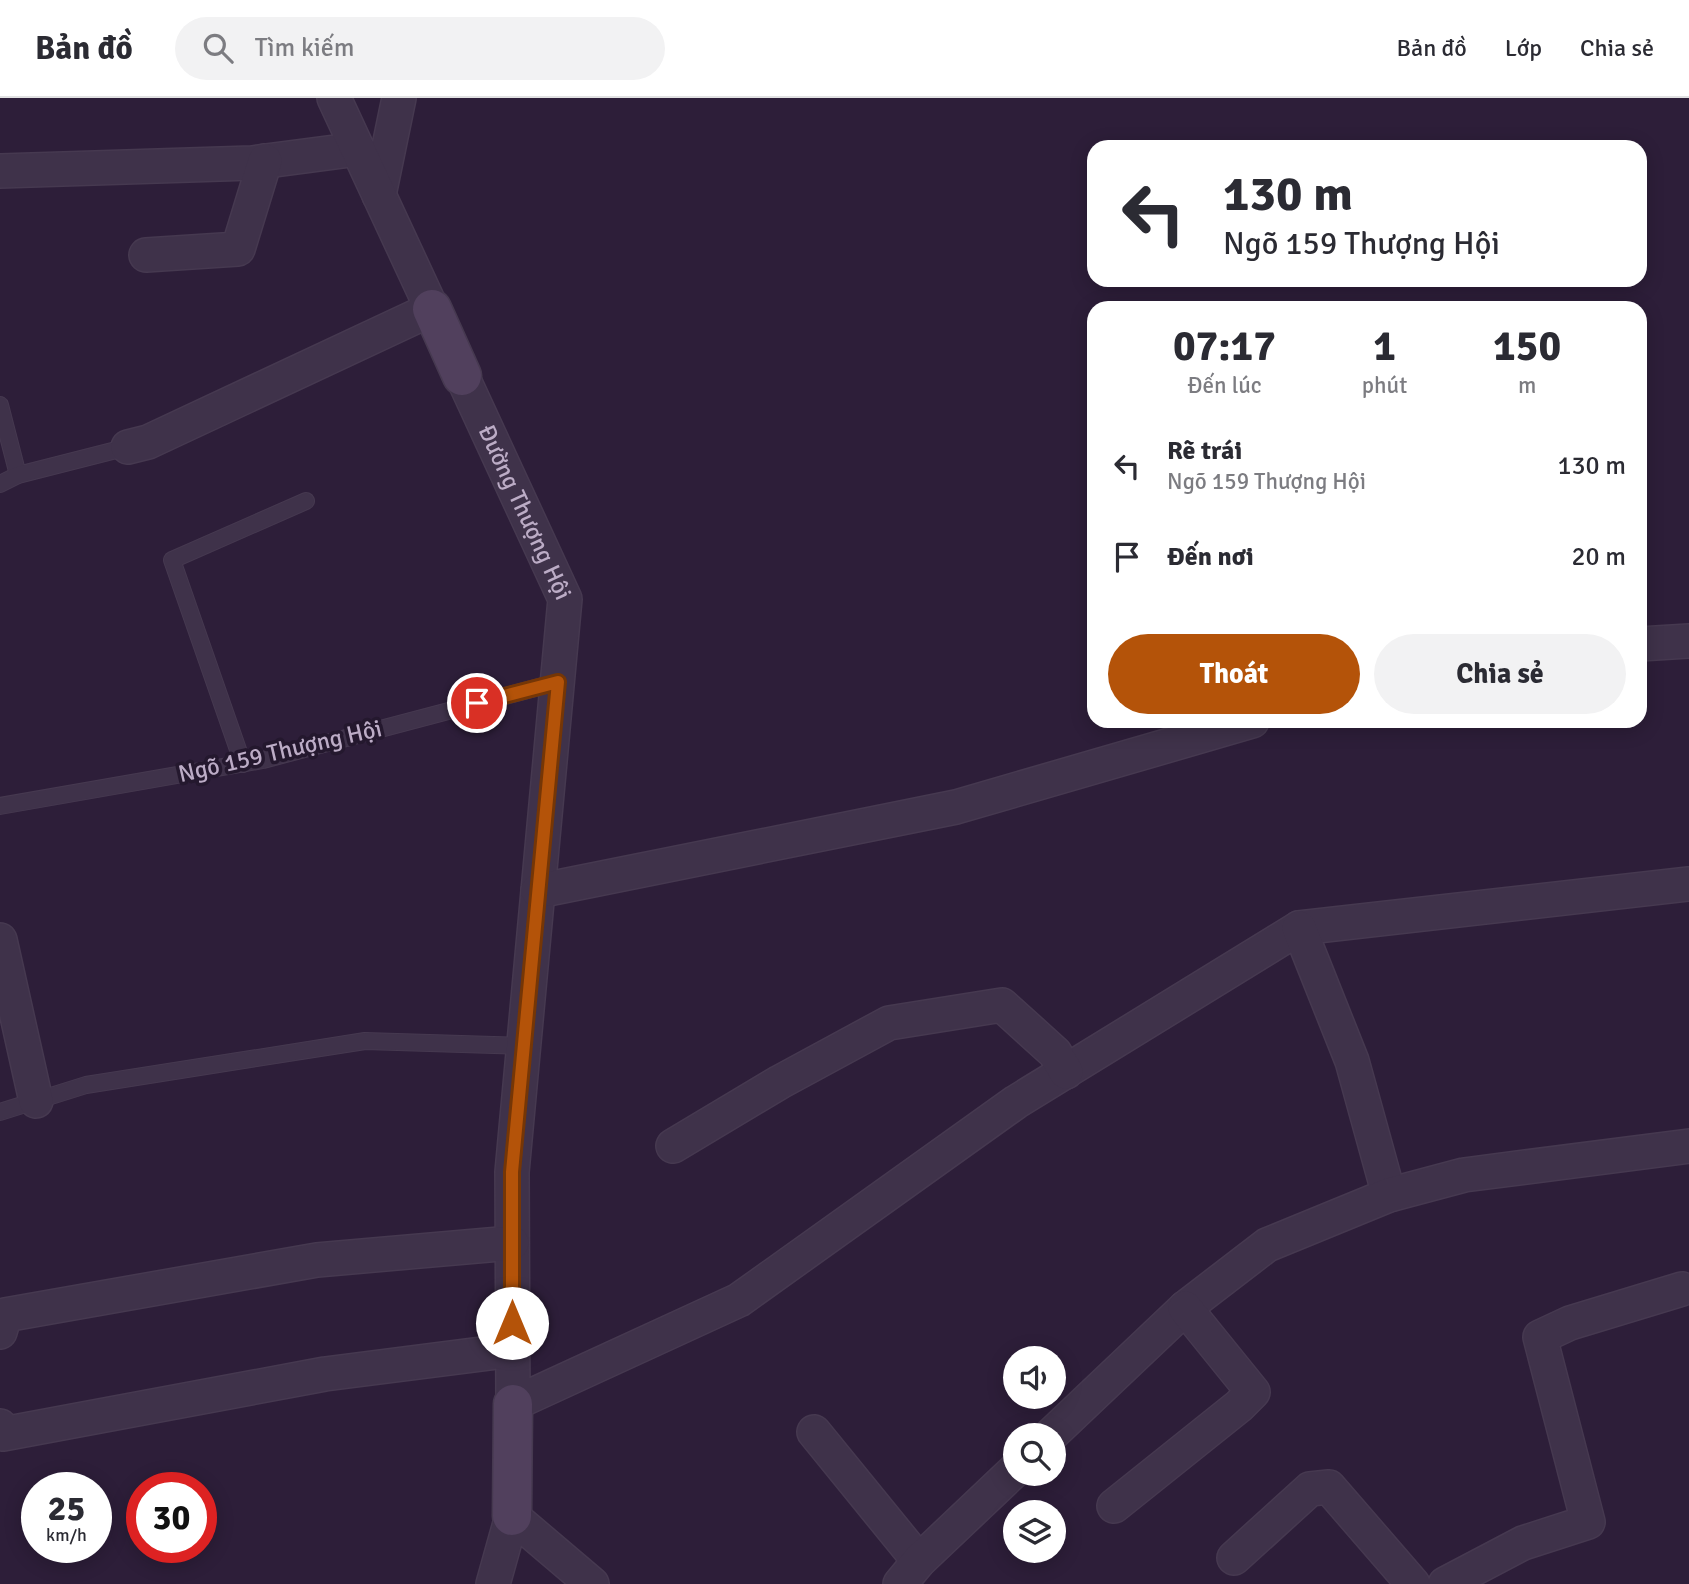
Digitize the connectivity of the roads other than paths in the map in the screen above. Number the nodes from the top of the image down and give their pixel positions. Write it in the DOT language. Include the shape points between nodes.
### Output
graph roads {
  1 [pos="334,98"];
  2 [pos="398,98"];
  3 [pos="358,149"];
  4 [pos="265,161"];
  5 [pos="0,171"];
  6 [pos="379,195"];
  7 [pos="146,255"];
  8 [pos="432,309"];
  9 [pos="462,376"];
  10 [pos="0,405"];
  11 [pos="128,447"];
  12 [pos="18,475"];
  13 [pos="0,484"];
  14 [pos="306,501"];
  15 [pos="1689,640"];
  16 [pos="1647,643"];
  17 [pos="558,682"];
  18 [pos="1227,728"];
  19 [pos="243,764"];
  20 [pos="0,806"];
  21 [pos="1689,884"];
  22 [pos="538,891"];
  23 [pos="1299,928"];
  24 [pos="0,940"];
  25 [pos="524,1046"];
  26 [pos="1066,1072"];
  27 [pos="36,1101"];
  28 [pos="0,1112"];
  29 [pos="673,1146"];
  30 [pos="1689,1146"];
  31 [pos="1389,1195"];
  32 [pos="512,1243"];
  33 [pos="1682,1289"];
  34 [pos="1185,1308"];
  35 [pos="0,1332"];
  36 [pos="513,1350"];
  37 [pos="513,1404"];
  38 [pos="1064,1423"];
  39 [pos="0,1426"];
  40 [pos="814,1432"];
  41 [pos="1003,1482"];
  42 [pos="1114,1506"];
  43 [pos="512,1516"];
  44 [pos="1234,1558"];
  45 [pos="910,1572"];
  46 [pos="493,1584"];
  47 [pos="592,1584"];
  48 [pos="1413,1584"];
  49 [pos="1445,1584"];
  1 -- 3 [label="street, Đường Thượng Hội"];
  2 -- 6 [label="street"];
  3 -- 4 [label="street"];
  3 -- 6 [label="street, Đường Thượng Hội"];
  4 -- 5 [label="street"];
  4 -- 7 [label="street" via="238,249"];
  6 -- 8 [label="street, Đường Thượng Hội"];
  8 -- 9 [label="street, Đường Thượng Hội"];
  8 -- 11 [label="street" via="148,442"];
  9 -- 17 [label="street, Đường Thượng Hội" via="565,599"];
  10 -- 12 [label="lane"];
  11 -- 12 [label="lane"];
  12 -- 13 [label="lane"];
  14 -- 19 [label="lane" via="172,560"];
  15 -- 16 [label="street"];
  17 -- 19 [label="lane, Ngõ 159 Thượng Hội"];
  17 -- 22 [label="street, Đường Thượng Hội"];
  18 -- 22 [label="street" via="956,807"];
  19 -- 20 [label="lane, Ngõ 159 Thượng Hội"];
  21 -- 23 [label="street"];
  22 -- 25 [label="street, Đường Thượng Hội"];
  23 -- 26 [label="street"];
  23 -- 31 [label="street" via="1352,1061"];
  24 -- 27 [label="street"];
  25 -- 27 [label="lane" via="365,1041 86,1085"];
  25 -- 32 [label="street, Đường Thượng Hội" via="512,1172"];
  26 -- 29 [label="street" via="1055,1053 1002,1005 889,1023"];
  26 -- 37 [label="street" via="1016,1102 739,1300"];
  27 -- 28 [label="lane"];
  30 -- 31 [label="street" via="1464,1175"];
  31 -- 34 [label="street" via="1267,1245"];
  32 -- 35 [label="street" via="317,1260 5,1315"];
  32 -- 36 [label="street, Đường Thượng Hội"];
  33 -- 49 [label="street" via="1570,1323 1540,1337 1588,1522 1523,1543"];
  34 -- 38 [label="street"];
  34 -- 42 [label="street" via="1253,1392"];
  36 -- 37 [label="street, Đường Thượng Hội"];
  36 -- 39 [label="street" via="325,1374 3,1434"];
  37 -- 43 [label="street, Đường Thượng Hội"];
  40 -- 45 [label="street"];
  41 -- 45 [label="street"];
  43 -- 46 [label="street, Đường Thượng Hội"];
  43 -- 47 [label="street"];
  44 -- 48 [label="street" via="1310,1489 1329,1487"];
}
